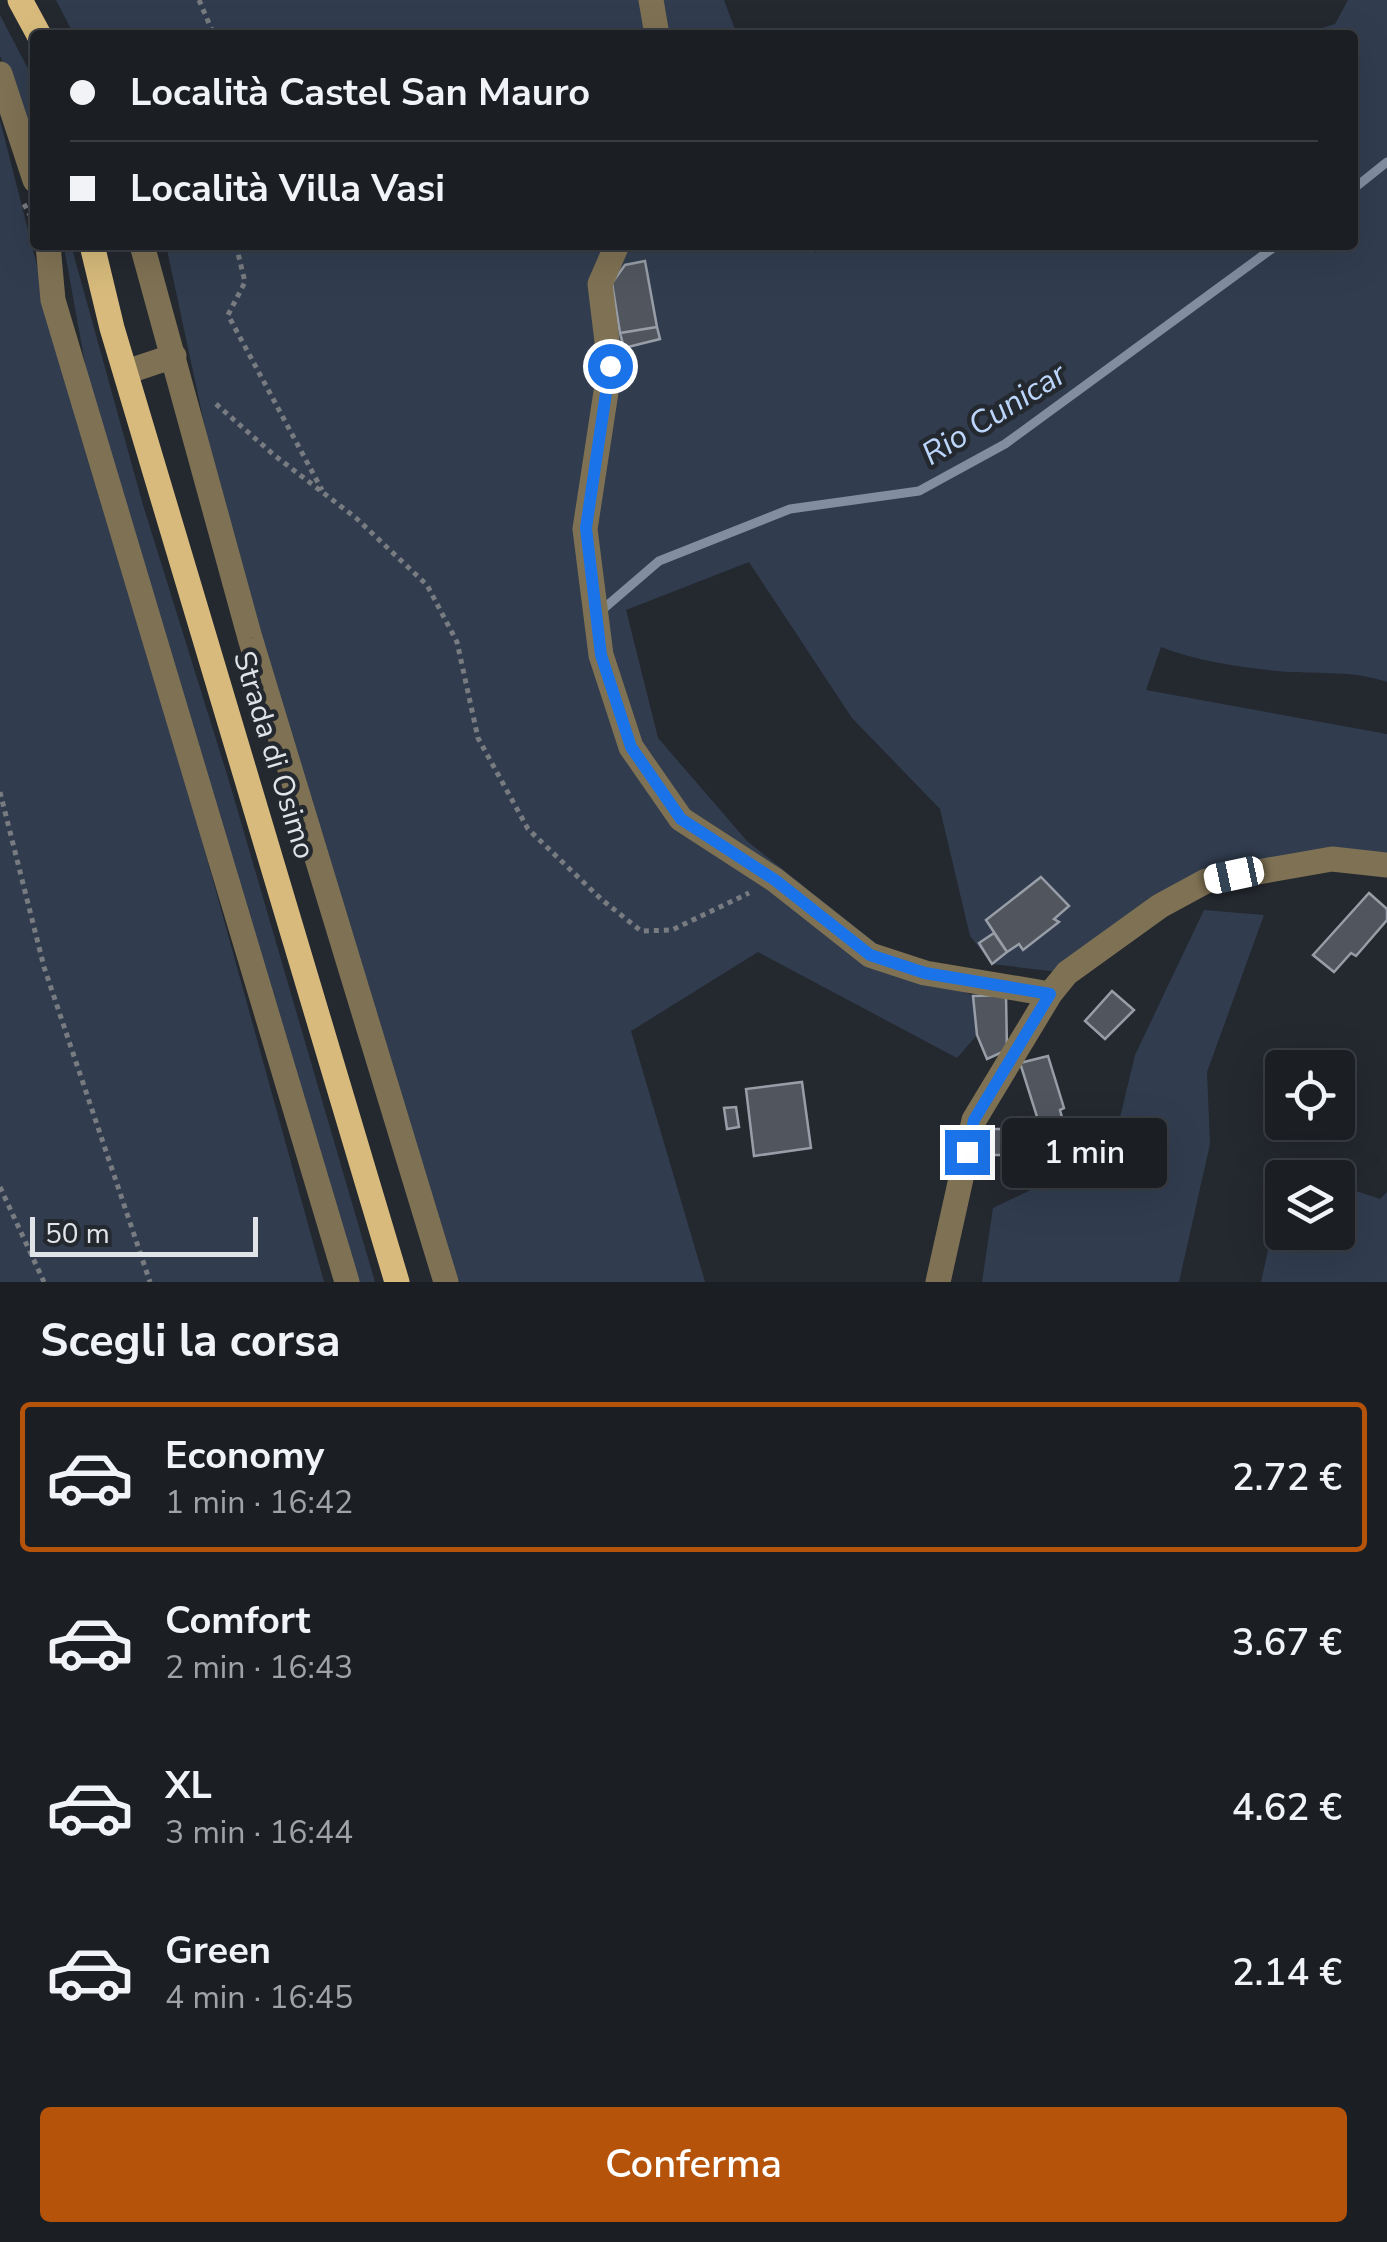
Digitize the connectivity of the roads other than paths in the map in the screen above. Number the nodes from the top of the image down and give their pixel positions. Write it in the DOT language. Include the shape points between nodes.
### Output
graph roads {
  1 [pos="20,0"];
  2 [pos="652,0"];
  3 [pos="35,30"];
  4 [pos="656,30"];
  5 [pos="0,74"];
  6 [pos="30,165"];
  7 [pos="49,250"];
  8 [pos="93,250"];
  9 [pos="143,250"];
  10 [pos="615,250"];
  11 [pos="174,356"];
  12 [pos="126,372"];
  13 [pos="1387,865"];
  14 [pos="1050,994"];
  15 [pos="347,1282"];
  16 [pos="398,1282"];
  17 [pos="446,1282"];
  18 [pos="938,1282"];
  1 -- 3 [label="main road"];
  2 -- 4 [label="street"];
  5 -- 6 [label="street"];
  7 -- 15 [label="street" via="54,300"];
  8 -- 12 [label="main road, Strada di Osimo"];
  9 -- 11 [label="street"];
  10 -- 14 [label="street" via="600,284 610,366 586,528 601,655 631,747 681,819 775,880 870,955 925,973"];
  11 -- 12 [label="street"];
  11 -- 17 [label="street" via="250,638"];
  12 -- 16 [label="main road, Strada di Osimo"];
  13 -- 14 [label="street" via="1332,859 1206,881 1082,962"];
  14 -- 18 [label="street" via="974,1120"];
}
